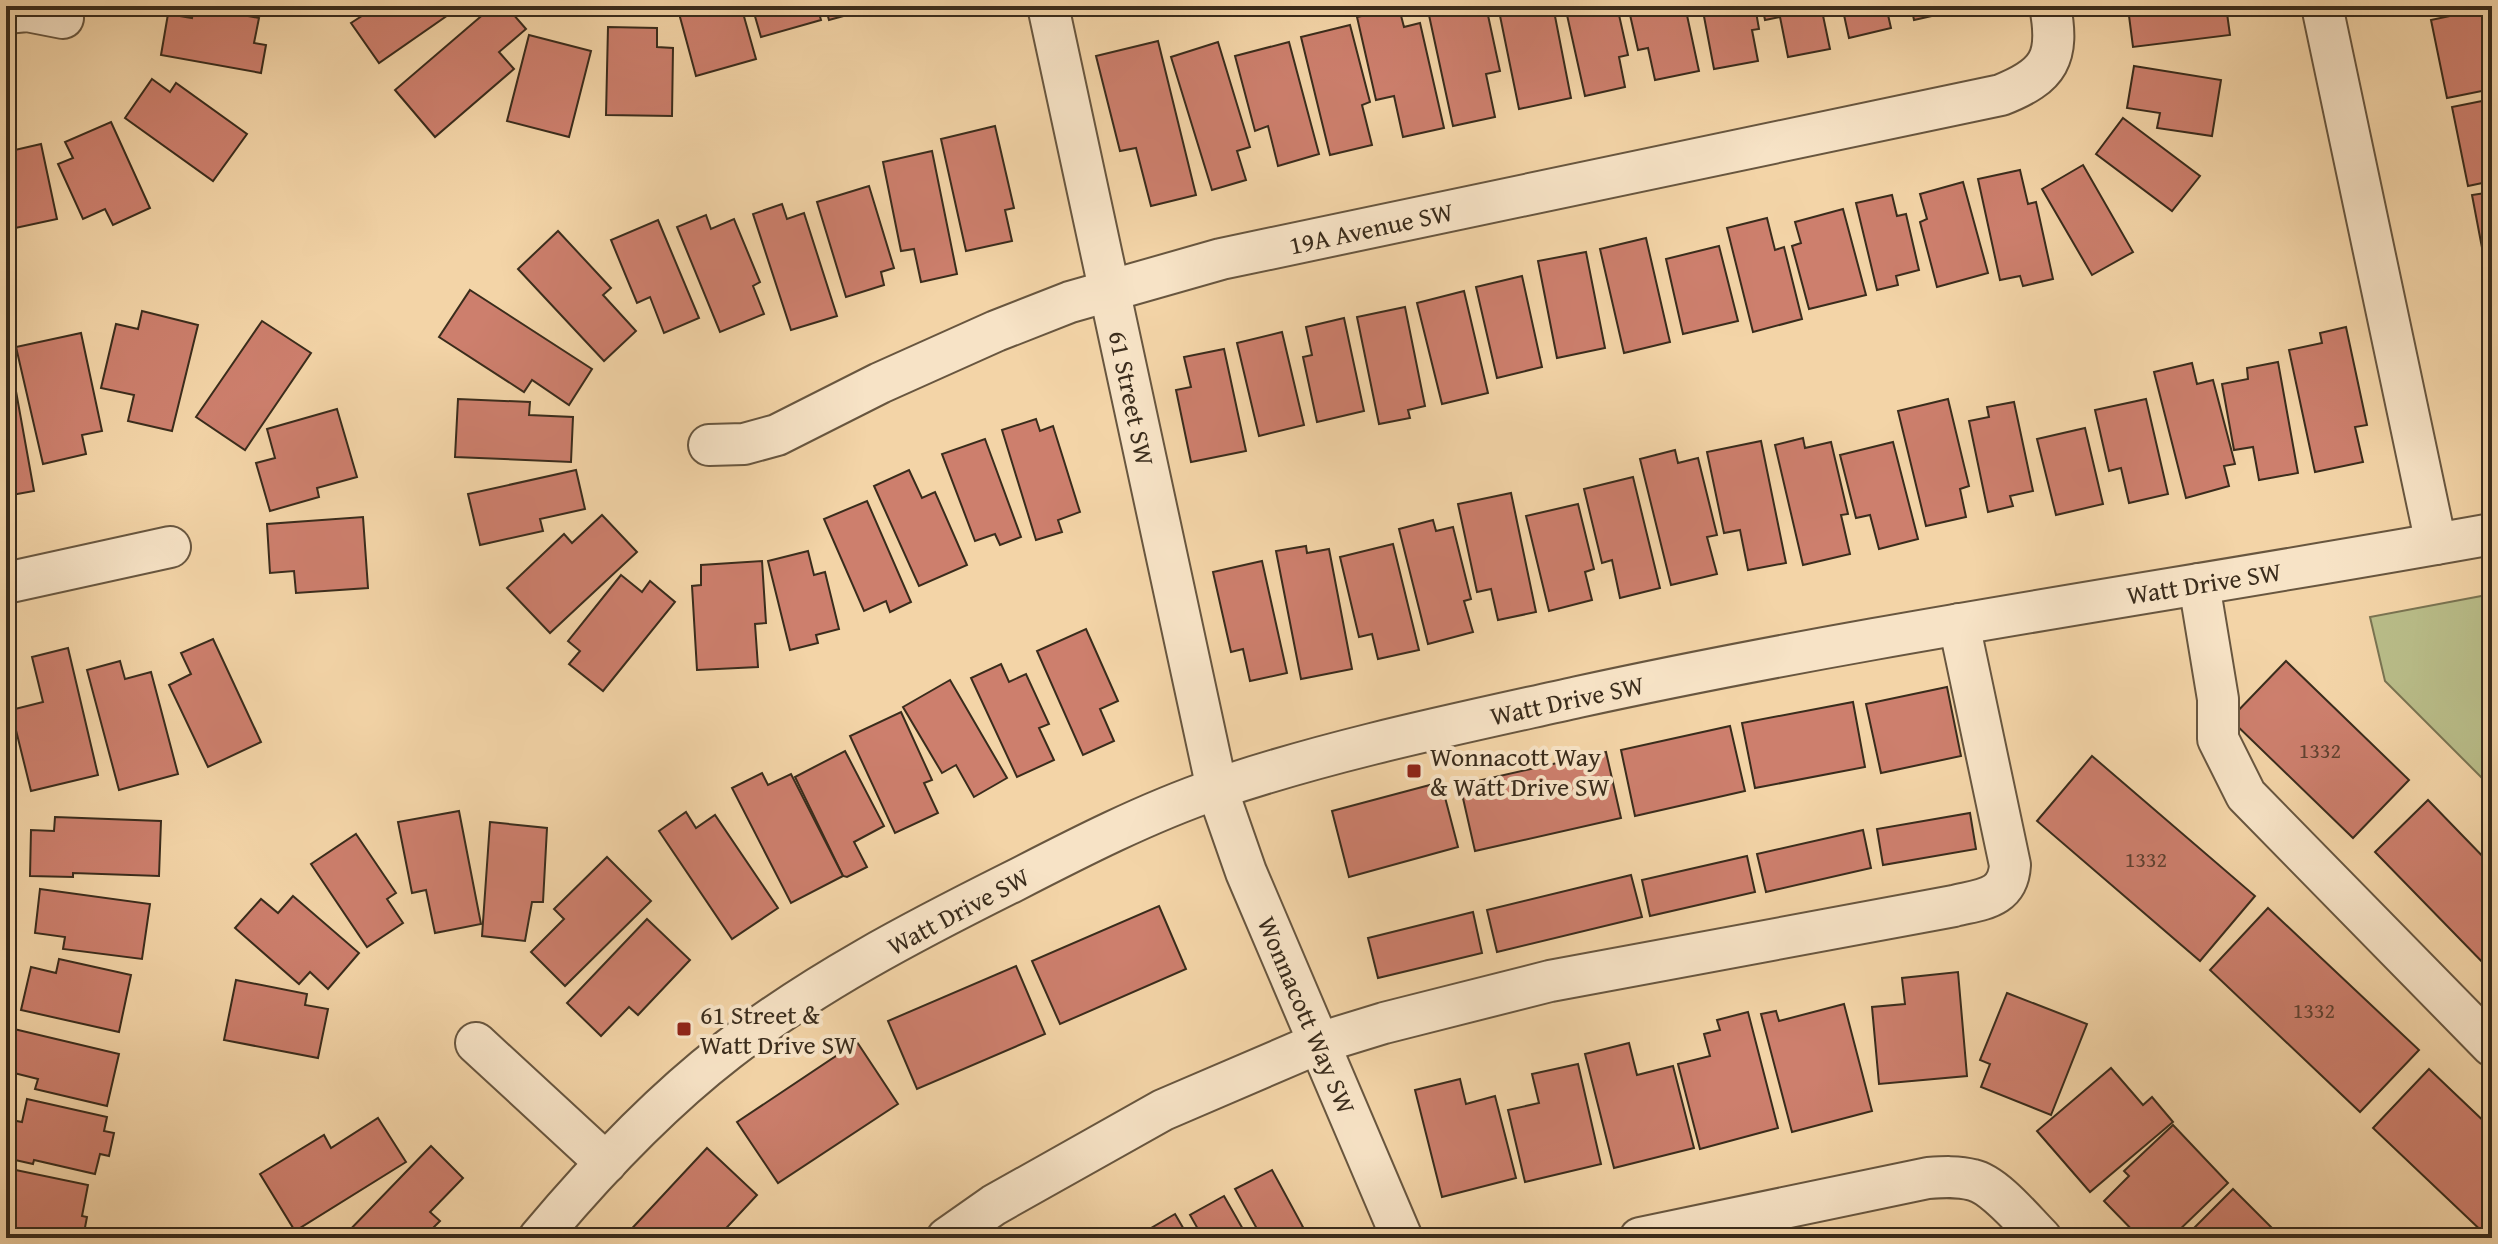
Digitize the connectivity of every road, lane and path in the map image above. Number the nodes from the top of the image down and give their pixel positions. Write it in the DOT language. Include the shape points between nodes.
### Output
graph roads {
  1 [pos="1048,6"];
  2 [pos="2050,6"];
  3 [pos="2322,6"];
  4 [pos="6,13"];
  5 [pos="63,18"];
  6 [pos="1109,290"];
  7 [pos="709,445"];
  8 [pos="2492,534"];
  9 [pos="2436,544"];
  10 [pos="170,547"];
  11 [pos="6,583"];
  12 [pos="2199,584"];
  13 [pos="1959,624"];
  14 [pos="1217,789"];
  15 [pos="476,1043"];
  16 [pos="1319,1043"];
  17 [pos="2492,1046"];
  18 [pos="606,1163"];
  19 [pos="1715,1230"];
  20 [pos="539,1238"];
  21 [pos="947,1238"];
  22 [pos="1402,1238"];
  23 [pos="1640,1238"];
  24 [pos="2041,1238"];
  1 -- 6 [label="street, 61 Street SW"];
  2 -- 6 [label="street, 19A Avenue SW" via="2054,50 2049,63 2024,86 2001,95 1221,259"];
  3 -- 9 [label="street"];
  4 -- 5 [label="street"];
  6 -- 7 [label="street, 19A Avenue SW" via="950,351 777,435 744,444"];
  6 -- 14 [label="street, 61 Street SW"];
  8 -- 9 [label="street, Watt Drive SW"];
  9 -- 12 [label="street, Watt Drive SW"];
  10 -- 11 [label="street"];
  12 -- 13 [label="street, Watt Drive SW"];
  12 -- 17 [label="street" via="2218,699 2218,739 2246,795"];
  13 -- 14 [label="street, Watt Drive SW" via="1677,676 1424,731"];
  13 -- 16 [label="street" via="2010,865 2009,878 1996,896 1550,981"];
  14 -- 16 [label="street, Wonnacott Way SW" via="1246,872"];
  14 -- 18 [label="street, Watt Drive SW" via="962,907 798,1000 727,1050"];
  15 -- 18 [label="street"];
  16 -- 21 [label="street" via="1163,1110 994,1205"];
  16 -- 22 [label="street, Wonnacott Way SW"];
  18 -- 20 [label="street, Watt Drive SW"];
  19 -- 23 [label="street"];
  19 -- 24 [label="street" via="1928,1178 1954,1177 1991,1189"];
}
